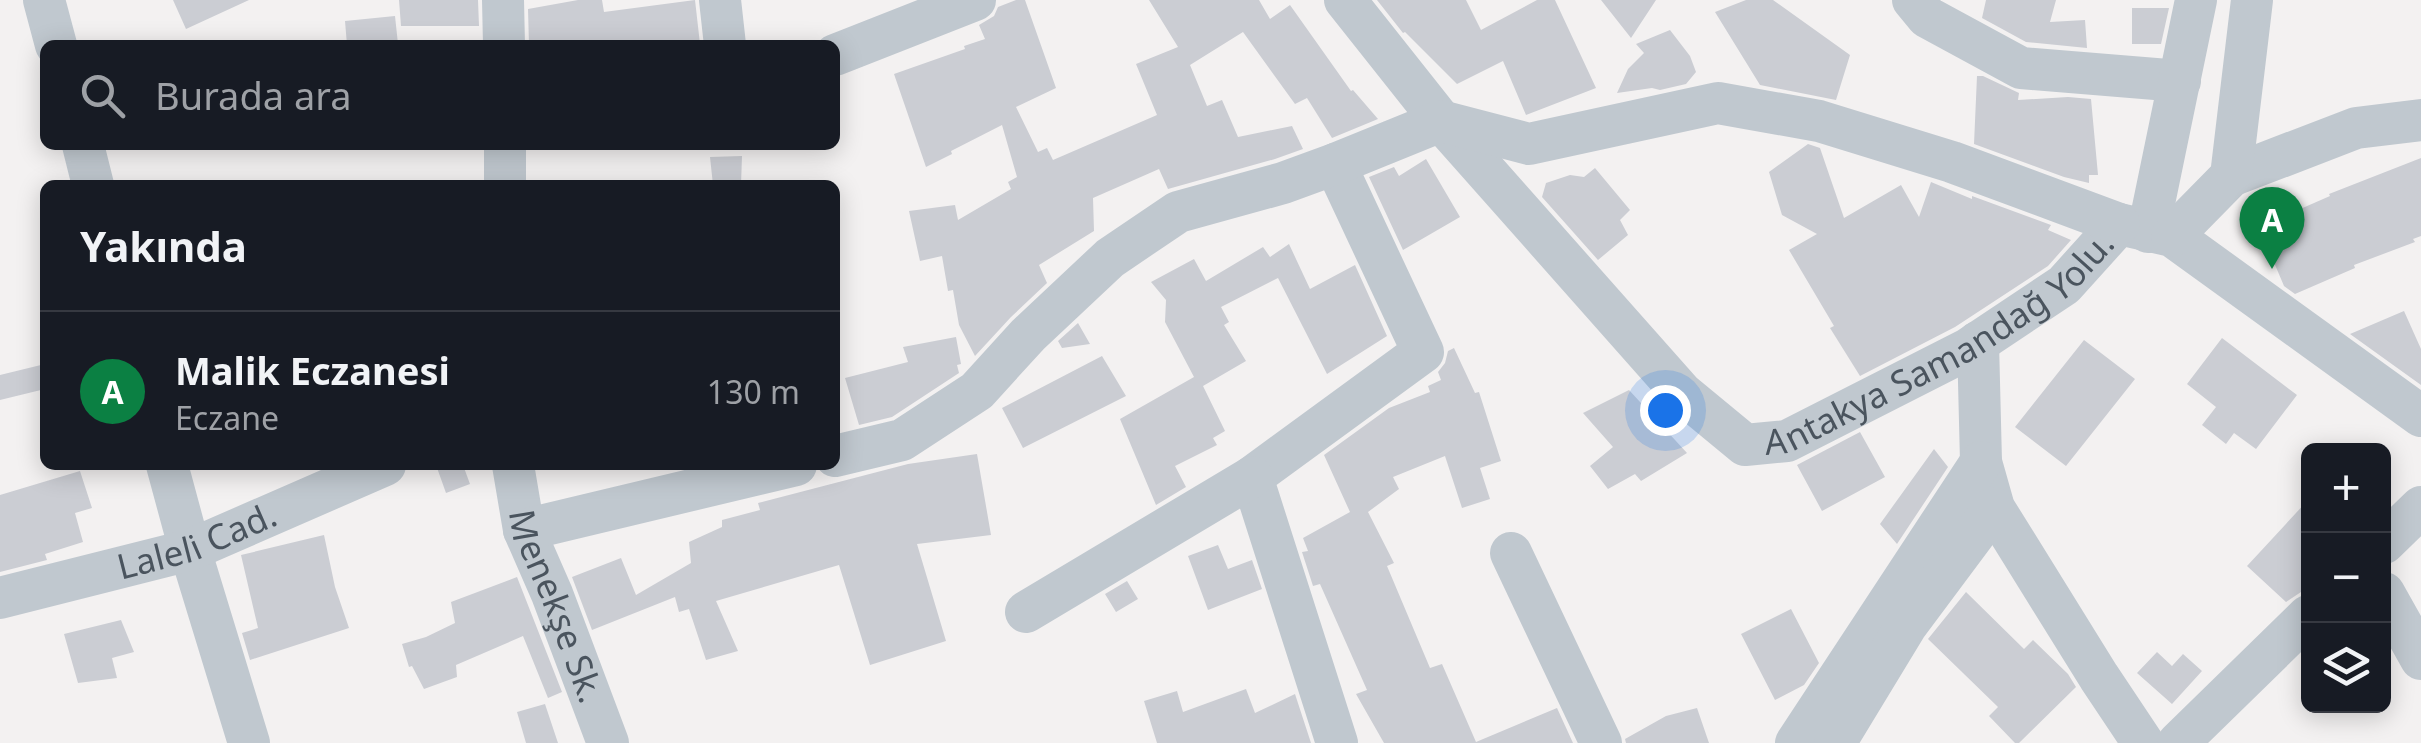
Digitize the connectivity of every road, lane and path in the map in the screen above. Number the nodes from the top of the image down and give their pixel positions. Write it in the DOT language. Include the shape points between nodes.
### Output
graph roads {
  1 [pos="44,0"];
  2 [pos="503,0"];
  3 [pos="720,0"];
  4 [pos="975,0"];
  5 [pos="1346,0"];
  6 [pos="1913,0"];
  7 [pos="2196,0"];
  8 [pos="2252,0"];
  9 [pos="55,40"];
  10 [pos="504,40"];
  11 [pos="724,40"];
  12 [pos="840,53"];
  13 [pos="2180,81"];
  14 [pos="2421,120"];
  15 [pos="1441,121"];
  16 [pos="84,150"];
  17 [pos="505,150"];
  18 [pos="1335,164"];
  19 [pos="2232,176"];
  20 [pos="92,180"];
  21 [pos="505,180"];
  22 [pos="2146,231"];
  23 [pos="1978,342"];
  24 [pos="2421,416"];
  25 [pos="840,455"];
  26 [pos="1981,462"];
  27 [pos="169,470"];
  28 [pos="374,470"];
  29 [pos="514,470"];
  30 [pos="775,470"];
  31 [pos="1252,476"];
  32 [pos="2421,506"];
  33 [pos="1994,508"];
  34 [pos="524,530"];
  35 [pos="2391,536"];
  36 [pos="190,550"];
  37 [pos="1510,554"];
  38 [pos="0,598"];
  39 [pos="2391,605"];
  40 [pos="1026,612"];
  41 [pos="2301,623"];
  42 [pos="2421,659"];
  43 [pos="249,743"];
  44 [pos="608,743"];
  45 [pos="1337,743"];
  46 [pos="1600,743"];
  47 [pos="1796,743"];
  48 [pos="1835,743"];
  49 [pos="2143,743"];
  50 [pos="2178,743"];
  1 -- 9 [label="street"];
  2 -- 10 [label="street"];
  3 -- 11 [label="street"];
  4 -- 12 [label="street"];
  5 -- 15 [label="street, Antakya Samandağ Yolu."];
  6 -- 13 [label="street" via="1927,18 2021,68"];
  7 -- 13 [label="street"];
  8 -- 19 [label="street"];
  13 -- 22 [label="street"];
  14 -- 19 [label="street" via="2356,128"];
  15 -- 18 [label="street"];
  15 -- 22 [label="street" via="1528,144 1718,103 1819,120"];
  15 -- 23 [label="street, Antakya Samandağ Yolu." via="1682,392 1745,445 1787,441"];
  16 -- 20 [label="street"];
  17 -- 21 [label="street"];
  18 -- 25 [label="street" via="1178,212 1110,258 976,391 902,440"];
  18 -- 31 [label="street" via="1423,352"];
  19 -- 22 [label="street, Antakya Samandağ Yolu."];
  22 -- 23 [label="street, Antakya Samandağ Yolu."];
  22 -- 24 [label="street"];
  23 -- 26 [label="street"];
  26 -- 33 [label="street"];
  26 -- 47 [label="street"];
  27 -- 36 [label="street"];
  28 -- 36 [label="street, Laleli Cad."];
  29 -- 34 [label="street, Menekşe Sk."];
  30 -- 34 [label="street"];
  31 -- 40 [label="street"];
  31 -- 45 [label="street"];
  32 -- 35 [label="street"];
  33 -- 48 [label="street" via="1906,626"];
  33 -- 49 [label="street"];
  34 -- 44 [label="street, Menekşe Sk."];
  36 -- 38 [label="street, Laleli Cad."];
  36 -- 43 [label="street"];
  37 -- 46 [label="street"];
  39 -- 42 [label="street"];
  41 -- 50 [label="street"];
}
